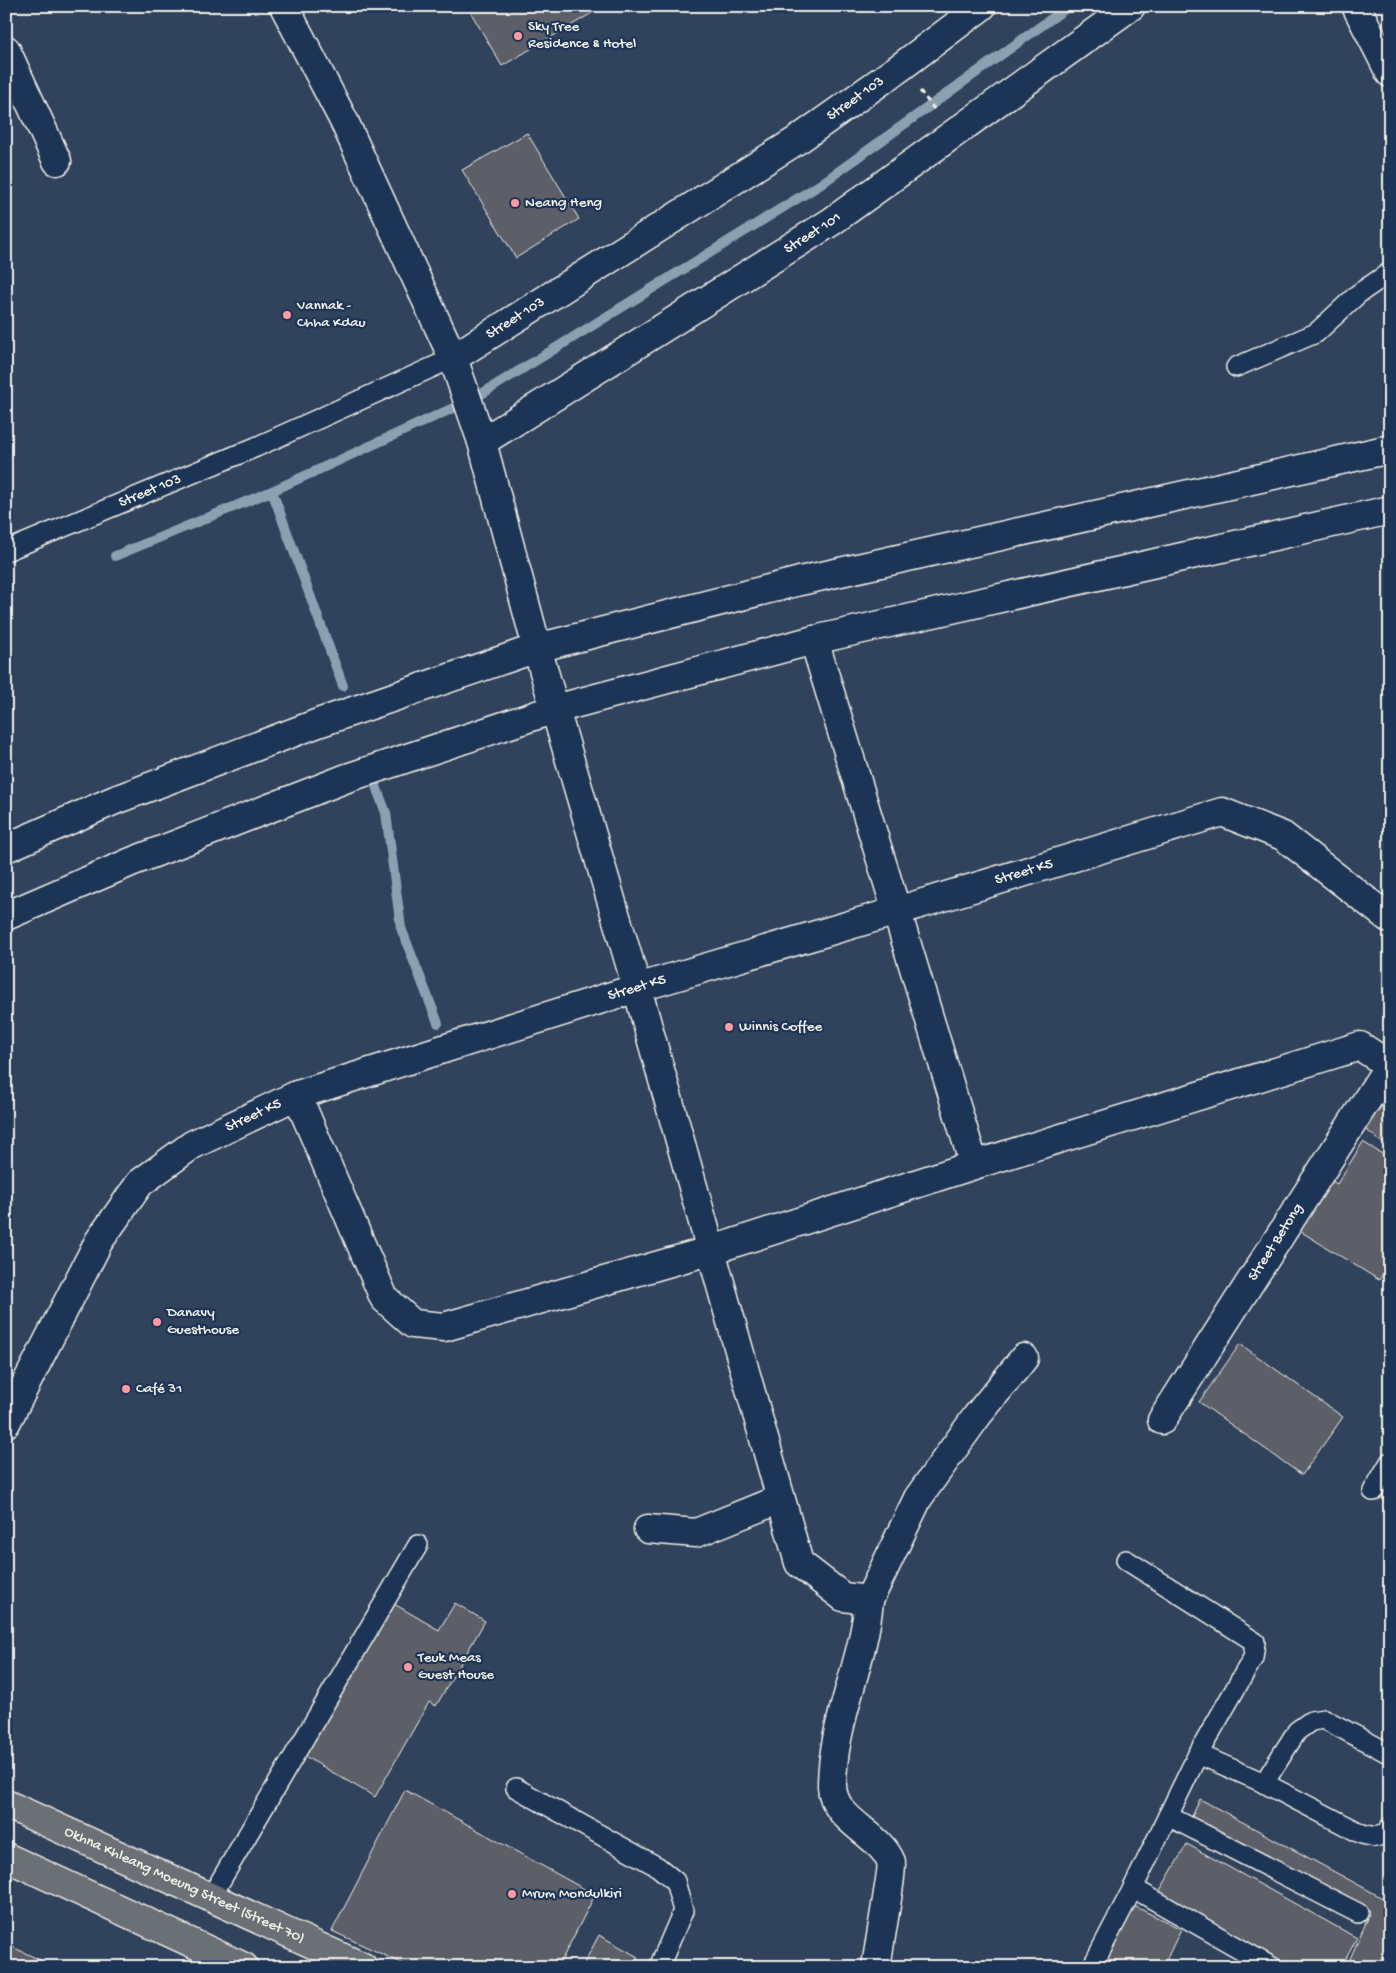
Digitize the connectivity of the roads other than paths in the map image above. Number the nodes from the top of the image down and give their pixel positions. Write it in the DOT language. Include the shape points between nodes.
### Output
graph roads {
  1 [pos="284,6"];
  2 [pos="982,6"];
  3 [pos="1131,6"];
  4 [pos="1356,6"];
  5 [pos="6,50"];
  6 [pos="1390,73"];
  7 [pos="57,161"];
  8 [pos="1390,272"];
  9 [pos="454,358"];
  10 [pos="1236,368"];
  11 [pos="482,442"];
  12 [pos="1390,449"];
  13 [pos="1390,510"];
  14 [pos="6,551"];
  15 [pos="814,640"];
  16 [pos="537,648"];
  17 [pos="555,709"];
  18 [pos="6,848"];
  19 [pos="897,911"];
  20 [pos="6,916"];
  21 [pos="1390,919"];
  22 [pos="637,988"];
  23 [pos="1390,1064"];
  24 [pos="297,1095"];
  25 [pos="974,1165"];
  26 [pos="712,1250"];
  27 [pos="1024,1358"];
  28 [pos="1162,1420"];
  29 [pos="6,1423"];
  30 [pos="1390,1462"];
  31 [pos="1373,1491"];
  32 [pos="780,1499"];
  33 [pos="648,1529"];
  34 [pos="418,1546"];
  35 [pos="1126,1560"];
  36 [pos="869,1600"];
  37 [pos="1198,1754"];
  38 [pos="1390,1754"];
  39 [pos="1264,1783"];
  40 [pos="516,1788"];
  41 [pos="6,1804"];
  42 [pos="1168,1816"];
  43 [pos="1390,1827"];
  44 [pos="6,1857"];
  45 [pos="1133,1888"];
  46 [pos="211,1897"];
  47 [pos="1358,1913"];
  48 [pos="244,1967"];
  49 [pos="363,1967"];
  50 [pos="659,1967"];
  51 [pos="876,1967"];
  52 [pos="1092,1967"];
  53 [pos="1272,1967"];
  1 -- 9 [label="street" via="344,121"];
  2 -- 9 [label="street, Street 103" via="799,140"];
  3 -- 11 [label="street, Street 101" via="831,222"];
  4 -- 6 [label="street"];
  5 -- 7 [label="street"];
  8 -- 10 [label="lane" via="1358,294 1316,333"];
  9 -- 11 [label="street"];
  9 -- 14 [label="lane, Street 103" via="256,447"];
  11 -- 16 [label="street"];
  12 -- 16 [label="street" via="800,580"];
  13 -- 15 [label="street"];
  15 -- 17 [label="street"];
  15 -- 19 [label="street"];
  16 -- 17 [label="street"];
  16 -- 18 [label="street" via="320,722 115,800"];
  17 -- 20 [label="street" via="347,778 131,862"];
  17 -- 22 [label="street"];
  19 -- 21 [label="street, Street K5" via="1222,812 1283,836"];
  19 -- 22 [label="street, Street K5"];
  19 -- 25 [label="street"];
  22 -- 24 [label="street, Street K5"];
  22 -- 26 [label="street"];
  23 -- 25 [label="street" via="1360,1046"];
  23 -- 28 [label="street, Street Betong"];
  24 -- 26 [label="street" via="384,1298 413,1324 444,1327"];
  24 -- 29 [label="street, Street K5" via="192,1145 140,1183 100,1242"];
  25 -- 26 [label="street"];
  26 -- 32 [label="street"];
  27 -- 36 [label="street" via="918,1498"];
  30 -- 31 [label="lane"];
  32 -- 33 [label="street" via="696,1533"];
  32 -- 36 [label="street" via="799,1563 843,1597"];
  34 -- 46 [label="lane"];
  35 -- 37 [label="lane" via="1255,1642 1253,1658"];
  36 -- 51 [label="street" via="867,1625 836,1746 832,1788 837,1805 883,1848 892,1864"];
  37 -- 39 [label="lane"];
  37 -- 42 [label="lane"];
  38 -- 39 [label="lane" via="1324,1719 1311,1721 1297,1731"];
  39 -- 43 [label="lane" via="1362,1834 1375,1837 1386,1834"];
  40 -- 50 [label="lane" via="658,1867 675,1881 683,1911"];
  41 -- 46 [label="main road, Okhna Khleang Moeung Street (Street 70)"];
  42 -- 45 [label="lane"];
  42 -- 47 [label="lane"];
  44 -- 48 [label="main road"];
  45 -- 52 [label="lane"];
  45 -- 53 [label="lane"];
  46 -- 49 [label="main road, Okhna Khleang Moeung Street (Street 70)"];
}
